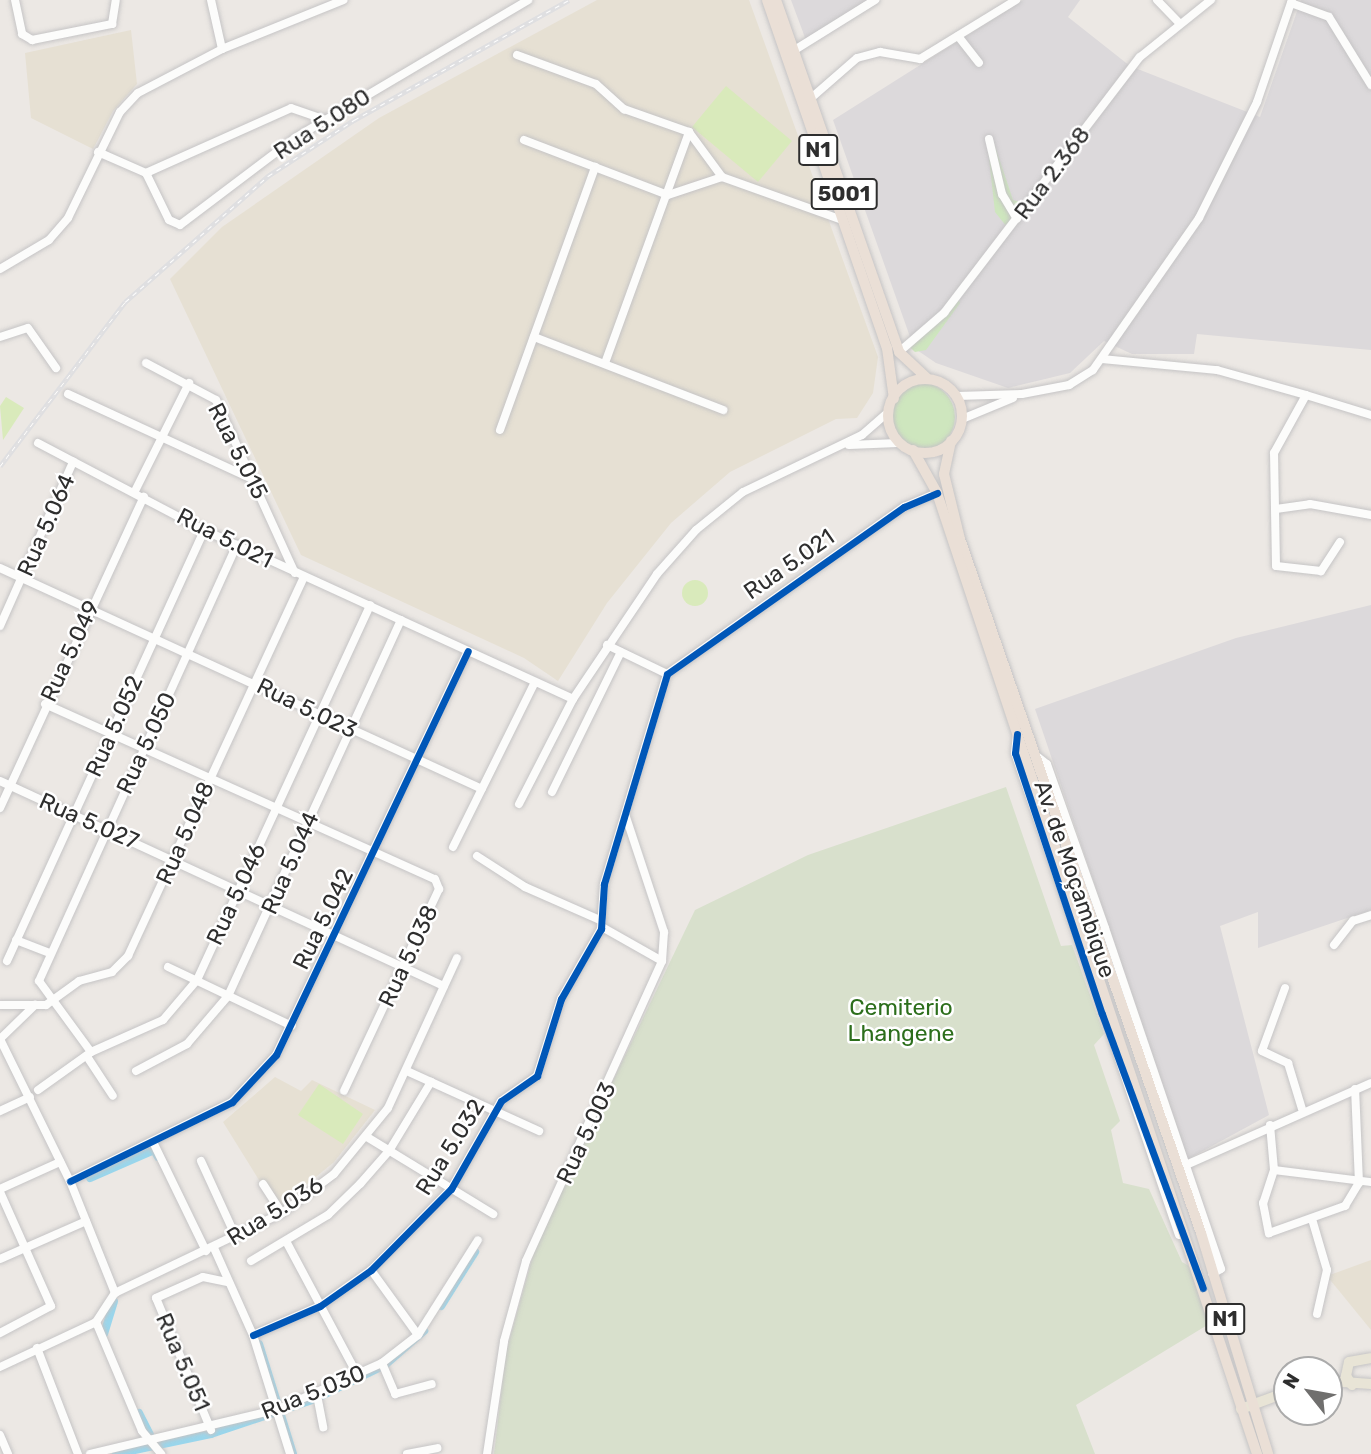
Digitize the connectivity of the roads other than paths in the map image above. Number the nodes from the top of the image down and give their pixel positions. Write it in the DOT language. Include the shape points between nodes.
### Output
graph roads {
  1 [pos="15,0"];
  2 [pos="116,0"];
  3 [pos="211,0"];
  4 [pos="315,0"];
  5 [pos="343,0"];
  6 [pos="528,0"];
  7 [pos="767,0"];
  8 [pos="775,0"];
  9 [pos="876,0"];
  10 [pos="1016,0"];
  11 [pos="1157,0"];
  12 [pos="1210,0"];
  13 [pos="1292,2"];
  14 [pos="317,11"];
  15 [pos="1179,23"];
  16 [pos="958,36"];
  17 [pos="222,49"];
  18 [pos="793,51"];
  19 [pos="516,55"];
  20 [pos="979,63"];
  21 [pos="1371,85"];
  22 [pos="810,99"];
  23 [pos="325,120"];
  24 [pos="689,132"];
  25 [pos="524,139"];
  26 [pos="989,139"];
  27 [pos="98,152"];
  28 [pos="595,167"];
  29 [pos="146,173"];
  30 [pos="722,177"];
  31 [pos="668,195"];
  32 [pos="1017,219"];
  33 [pos="842,220"];
  34 [pos="0,269"];
  35 [pos="0,337"];
  36 [pos="534,337"];
  37 [pos="899,352"];
  38 [pos="1102,359"];
  39 [pos="146,363"];
  40 [pos="605,363"];
  41 [pos="56,368"];
  42 [pos="927,378"];
  43 [pos="189,383"];
  44 [pos="68,394"];
  45 [pos="1022,394"];
  46 [pos="957,397"];
  47 [pos="1309,397"];
  48 [pos="894,398"];
  49 [pos="723,411"];
  50 [pos="887,413"];
  51 [pos="1371,415"];
  52 [pos="962,419"];
  53 [pos="500,430"];
  54 [pos="157,439"];
  55 [pos="951,441"];
  56 [pos="38,443"];
  57 [pos="898,443"];
  58 [pos="836,448"];
  59 [pos="913,450"];
  60 [pos="73,462"];
  61 [pos="254,480"];
  62 [pos="135,491"];
  63 [pos="937,494"];
  64 [pos="144,497"];
  65 [pos="1276,509"];
  66 [pos="1371,515"];
  67 [pos="204,530"];
  68 [pos="1340,542"];
  69 [pos="237,545"];
  70 [pos="0,568"];
  71 [pos="295,573"];
  72 [pos="304,577"];
  73 [pos="22,578"];
  74 [pos="370,605"];
  75 [pos="90,610"];
  76 [pos="401,620"];
  77 [pos="0,626"];
  78 [pos="153,638"];
  79 [pos="607,645"];
  80 [pos="468,651"];
  81 [pos="188,652"];
  82 [pos="621,653"];
  83 [pos="667,674"];
  84 [pos="253,682"];
  85 [pos="536,682"];
  86 [pos="573,699"];
  87 [pos="45,704"];
  88 [pos="320,713"];
  89 [pos="350,729"];
  90 [pos="111,733"];
  91 [pos="1017,734"];
  92 [pos="144,747"];
  93 [pos="1032,753"];
  94 [pos="416,760"];
  95 [pos="210,778"];
  96 [pos="0,781"];
  97 [pos="10,786"];
  98 [pos="482,789"];
  99 [pos="552,792"];
  100 [pos="519,804"];
  101 [pos="276,807"];
  102 [pos="0,808"];
  103 [pos="74,815"];
  104 [pos="626,817"];
  105 [pos="308,822"];
  106 [pos="106,829"];
  107 [pos="453,847"];
  108 [pos="376,852"];
  109 [pos="477,856"];
  110 [pos="172,859"];
  111 [pos="237,890"];
  112 [pos="271,905"];
  113 [pos="1371,915"];
  114 [pos="602,924"];
  115 [pos="338,935"];
  116 [pos="16,940"];
  117 [pos="1334,945"];
  118 [pos="50,953"];
  119 [pos="457,958"];
  120 [pos="7,961"];
  121 [pos="662,961"];
  122 [pos="404,965"];
  123 [pos="168,967"];
  124 [pos="197,980"];
  125 [pos="444,986"];
  126 [pos="1285,988"];
  127 [pos="228,996"];
  128 [pos="1,1002"];
  129 [pos="51,1002"];
  130 [pos="35,1005"];
  131 [pos="292,1026"];
  132 [pos="0,1039"];
  133 [pos="90,1055"];
  134 [pos="136,1071"];
  135 [pos="409,1072"];
  136 [pos="431,1082"];
  137 [pos="1371,1083"];
  138 [pos="1355,1089"];
  139 [pos="38,1090"];
  140 [pos="344,1091"];
  141 [pos="113,1096"];
  142 [pos="30,1097"];
  143 [pos="1302,1109"];
  144 [pos="0,1111"];
  145 [pos="496,1111"];
  146 [pos="1270,1125"];
  147 [pos="539,1131"];
  148 [pos="367,1137"];
  149 [pos="154,1143"];
  150 [pos="389,1151"];
  151 [pos="201,1161"];
  152 [pos="60,1162"];
  153 [pos="1186,1165"];
  154 [pos="1274,1170"];
  155 [pos="70,1181"];
  156 [pos="1371,1182"];
  157 [pos="1359,1183"];
  158 [pos="263,1184"];
  159 [pos="451,1189"];
  160 [pos="0,1191"];
  161 [pos="282,1213"];
  162 [pos="493,1214"];
  163 [pos="1312,1219"];
  164 [pos="86,1221"];
  165 [pos="236,1237"];
  166 [pos="478,1240"];
  167 [pos="287,1243"];
  168 [pos="26,1247"];
  169 [pos="210,1250"];
  170 [pos="0,1259"];
  171 [pos="251,1261"];
  172 [pos="371,1270"];
  173 [pos="1212,1274"];
  174 [pos="227,1282"];
  175 [pos="1203,1288"];
  176 [pos="115,1293"];
  177 [pos="320,1306"];
  178 [pos="1317,1314"];
  179 [pos="96,1322"];
  180 [pos="0,1333"];
  181 [pos="253,1335"];
  182 [pos="418,1335"];
  183 [pos="37,1348"];
  184 [pos="1371,1358"];
  185 [pos="382,1363"];
  186 [pos="0,1367"];
  187 [pos="1346,1368"];
  188 [pos="1343,1369"];
  189 [pos="358,1376"];
  190 [pos="1343,1383"];
  191 [pos="432,1384"];
  192 [pos="1371,1384"];
  193 [pos="1352,1385"];
  194 [pos="317,1395"];
  195 [pos="1273,1401"];
  196 [pos="279,1409"];
  197 [pos="1247,1411"];
  198 [pos="323,1427"];
  199 [pos="211,1430"];
  200 [pos="0,1435"];
  201 [pos="150,1442"];
  202 [pos="437,1448"];
  203 [pos="8,1454"];
  204 [pos="78,1454"];
  205 [pos="90,1454"];
  206 [pos="160,1454"];
  207 [pos="290,1454"];
  208 [pos="407,1454"];
  209 [pos="487,1454"];
  210 [pos="1257,1454"];
  211 [pos="1268,1454"];
  1 -- 2 [label="street" via="22,34 32,40 112,24"];
  3 -- 17 [label="street"];
  4 -- 14 [label="street"];
  5 -- 14 [label="street"];
  6 -- 23 [label="street, Rua 5.080"];
  7 -- 33 [label="highway, N1"];
  8 -- 18 [label="highway, 5001"];
  9 -- 18 [label="street"];
  10 -- 16 [label="street"];
  11 -- 15 [label="street"];
  12 -- 15 [label="street, Rua 2.368"];
  13 -- 21 [label="street" via="1329,17"];
  13 -- 38 [label="street" via="1257,102 1199,218"];
  14 -- 17 [label="street"];
  15 -- 32 [label="street, Rua 2.368" via="1130,69"];
  16 -- 20 [label="street"];
  16 -- 22 [label="street" via="914,61 880,52 857,58"];
  17 -- 27 [label="street" via="138,93"];
  18 -- 22 [label="highway, 5001"];
  19 -- 24 [label="street" via="596,83 624,109"];
  22 -- 37 [label="highway, 5001"];
  23 -- 29 [label="street" via="291,108"];
  23 -- 29 [label="street, Rua 5.080" via="180,225 169,220"];
  24 -- 30 [label="street"];
  24 -- 31 [label="street"];
  25 -- 28 [label="street"];
  26 -- 32 [label="street" via="1002,194"];
  27 -- 29 [label="street"];
  27 -- 34 [label="street" via="68,218 49,240"];
  28 -- 31 [label="street"];
  28 -- 36 [label="street"];
  30 -- 31 [label="street"];
  30 -- 33 [label="street"];
  31 -- 40 [label="street"];
  32 -- 37 [label="street, Rua 2.368" via="944,313"];
  33 -- 48 [label="highway, N1" via="888,356"];
  35 -- 41 [label="street" via="28,328"];
  36 -- 40 [label="street"];
  36 -- 53 [label="street"];
  37 -- 42 [label="highway, 5001"];
  38 -- 45 [label="street" via="1083,379"];
  38 -- 47 [label="street" via="1217,370"];
  39 -- 43 [label="street, Rua 5.015"];
  40 -- 49 [label="street"];
  42 -- 46 [label="highway, 5001"];
  42 -- 48 [label="highway" via="907,383"];
  43 -- 54 [label="street"];
  43 -- 61 [label="street, Rua 5.015" via="216,400"];
  44 -- 54 [label="street"];
  45 -- 46 [label="street"];
  45 -- 52 [label="street"];
  46 -- 52 [label="highway"];
  47 -- 51 [label="street"];
  47 -- 65 [label="street" via="1274,453"];
  48 -- 50 [label="highway"];
  50 -- 57 [label="highway"];
  50 -- 58 [label="street"];
  52 -- 55 [label="highway"];
  54 -- 61 [label="street"];
  54 -- 62 [label="street"];
  55 -- 59 [label="highway" via="933,451"];
  55 -- 93 [label="highway, Av. de Moçambique" via="946,491"];
  56 -- 60 [label="street, Rua 5.021"];
  57 -- 58 [label="street"];
  57 -- 59 [label="highway"];
  58 -- 79 [label="street" via="784,469 726,504 674,552"];
  59 -- 63 [label="highway, Av. de Moçambique"];
  60 -- 62 [label="street, Rua 5.021"];
  60 -- 73 [label="street, Rua 5.064"];
  61 -- 71 [label="street, Rua 5.015"];
  62 -- 64 [label="street, Rua 5.021"];
  63 -- 83 [label="street, Rua 5.021" via="904,506"];
  63 -- 91 [label="highway, Av. de Moçambique"];
  64 -- 67 [label="street, Rua 5.021"];
  64 -- 75 [label="street, Rua 5.049"];
  65 -- 66 [label="street" via="1310,504"];
  65 -- 68 [label="street" via="1278,568 1321,571"];
  67 -- 69 [label="street, Rua 5.021"];
  67 -- 78 [label="street, Rua 5.052"];
  69 -- 71 [label="street, Rua 5.021"];
  69 -- 81 [label="street, Rua 5.050"];
  70 -- 73 [label="street, Rua 5.023"];
  71 -- 72 [label="street, Rua 5.021"];
  72 -- 74 [label="street, Rua 5.021"];
  72 -- 84 [label="street, Rua 5.048"];
  73 -- 75 [label="street, Rua 5.023"];
  73 -- 77 [label="street, Rua 5.064"];
  74 -- 76 [label="street, Rua 5.021"];
  74 -- 88 [label="street, Rua 5.046"];
  75 -- 78 [label="street, Rua 5.023"];
  75 -- 87 [label="street, Rua 5.049"];
  76 -- 80 [label="street, Rua 5.021"];
  76 -- 89 [label="street, Rua 5.044"];
  78 -- 81 [label="street, Rua 5.023"];
  78 -- 90 [label="street, Rua 5.052"];
  79 -- 82 [label="street"];
  79 -- 86 [label="street"];
  80 -- 85 [label="street, Rua 5.021"];
  80 -- 94 [label="street, Rua 5.042"];
  81 -- 84 [label="street, Rua 5.023"];
  81 -- 92 [label="street, Rua 5.050"];
  82 -- 83 [label="street"];
  82 -- 99 [label="street"];
  83 -- 104 [label="street, Rua 5.032"];
  84 -- 88 [label="street, Rua 5.023"];
  84 -- 95 [label="street, Rua 5.048"];
  85 -- 86 [label="street, Rua 5.021"];
  85 -- 98 [label="street"];
  86 -- 100 [label="street"];
  87 -- 90 [label="street"];
  87 -- 97 [label="street, Rua 5.049"];
  88 -- 89 [label="street, Rua 5.023"];
  88 -- 101 [label="street, Rua 5.046"];
  89 -- 94 [label="street, Rua 5.023"];
  89 -- 105 [label="street, Rua 5.044"];
  90 -- 92 [label="street"];
  90 -- 103 [label="street, Rua 5.052"];
  91 -- 175 [label="highway, Av. de Moçambique / N1"];
  91 -- 175 [label="street" via="1015,753 1102,1014"];
  92 -- 95 [label="street"];
  92 -- 106 [label="street, Rua 5.050"];
  93 -- 153 [label="street" via="1049,771"];
  93 -- 173 [label="highway, Av. de Moçambique / N1"];
  94 -- 98 [label="street, Rua 5.023"];
  94 -- 108 [label="street, Rua 5.042"];
  95 -- 101 [label="street"];
  95 -- 110 [label="street, Rua 5.048"];
  96 -- 97 [label="street, Rua 5.027"];
  97 -- 102 [label="street, Rua 5.049"];
  97 -- 103 [label="street, Rua 5.027"];
  98 -- 107 [label="street"];
  101 -- 105 [label="street"];
  101 -- 111 [label="street, Rua 5.046"];
  103 -- 106 [label="street, Rua 5.027"];
  103 -- 116 [label="street, Rua 5.052"];
  104 -- 114 [label="street, Rua 5.032" via="604,884"];
  104 -- 121 [label="street, Rua 5.003" via="664,932"];
  105 -- 108 [label="street"];
  105 -- 112 [label="street, Rua 5.044"];
  106 -- 110 [label="street, Rua 5.027"];
  106 -- 118 [label="street, Rua 5.050"];
  108 -- 115 [label="street, Rua 5.042"];
  108 -- 122 [label="street, Rua 5.038" via="439,885"];
  109 -- 114 [label="street"];
  110 -- 111 [label="street, Rua 5.027"];
  110 -- 129 [label="street, Rua 5.048" via="128,956 112,972 79,981"];
  111 -- 112 [label="street, Rua 5.027"];
  111 -- 124 [label="street, Rua 5.046"];
  112 -- 115 [label="street, Rua 5.027"];
  112 -- 127 [label="street, Rua 5.044"];
  113 -- 117 [label="street" via="1353,921"];
  114 -- 121 [label="street"];
  114 -- 145 [label="street, Rua 5.032" via="561,999 537,1076"];
  115 -- 122 [label="street, Rua 5.027"];
  115 -- 131 [label="street, Rua 5.042"];
  116 -- 118 [label="street"];
  116 -- 120 [label="street, Rua 5.052"];
  118 -- 129 [label="street, Rua 5.050" via="38,981"];
  119 -- 125 [label="street, Rua 5.036"];
  121 -- 209 [label="street, Rua 5.003" via="526,1261 505,1341"];
  122 -- 125 [label="street, Rua 5.027"];
  122 -- 140 [label="street, Rua 5.038"];
  123 -- 124 [label="street"];
  124 -- 127 [label="street"];
  124 -- 133 [label="street, Rua 5.046" via="163,1020"];
  125 -- 135 [label="street, Rua 5.036"];
  126 -- 143 [label="street" via="1262,1051 1287,1063"];
  127 -- 131 [label="street"];
  127 -- 134 [label="street, Rua 5.044" via="187,1044"];
  128 -- 130 [label="street, Rua 5.048"];
  129 -- 130 [label="street, Rua 5.048"];
  129 -- 133 [label="street"];
  130 -- 132 [label="street"];
  131 -- 149 [label="street, Rua 5.042" via="254,1082 232,1102"];
  132 -- 142 [label="street"];
  133 -- 139 [label="street, Rua 5.046"];
  133 -- 141 [label="street"];
  135 -- 136 [label="street"];
  135 -- 148 [label="street, Rua 5.036"];
  136 -- 145 [label="street"];
  136 -- 150 [label="street"];
  137 -- 138 [label="street"];
  138 -- 143 [label="street"];
  138 -- 157 [label="street"];
  142 -- 144 [label="street"];
  142 -- 152 [label="street"];
  143 -- 146 [label="street"];
  145 -- 147 [label="street"];
  145 -- 159 [label="street, Rua 5.032"];
  146 -- 153 [label="street"];
  146 -- 154 [label="street"];
  148 -- 150 [label="street"];
  148 -- 161 [label="street, Rua 5.036" via="334,1174"];
  149 -- 155 [label="street, Rua 5.042"];
  149 -- 169 [label="street"];
  150 -- 159 [label="street"];
  150 -- 167 [label="street" via="328,1215"];
  151 -- 165 [label="street"];
  152 -- 155 [label="street"];
  152 -- 160 [label="street"];
  153 -- 173 [label="street" via="1221,1269"];
  154 -- 157 [label="street"];
  154 -- 163 [label="street" via="1263,1203 1269,1233"];
  155 -- 164 [label="street"];
  156 -- 157 [label="street"];
  157 -- 163 [label="street" via="1345,1206"];
  158 -- 161 [label="street"];
  159 -- 162 [label="street"];
  159 -- 172 [label="street, Rua 5.032"];
  160 -- 168 [label="street"];
  161 -- 165 [label="street, Rua 5.036"];
  163 -- 178 [label="street" via="1327,1270"];
  164 -- 168 [label="street"];
  164 -- 176 [label="street"];
  165 -- 169 [label="street, Rua 5.036"];
  166 -- 182 [label="street, Rua 5.030"];
  167 -- 171 [label="street"];
  167 -- 177 [label="street"];
  168 -- 170 [label="street"];
  168 -- 180 [label="street" via="51,1306"];
  169 -- 174 [label="street"];
  169 -- 176 [label="street, Rua 5.036"];
  172 -- 177 [label="street, Rua 5.032"];
  172 -- 182 [label="street"];
  173 -- 197 [label="highway, N1"];
  174 -- 181 [label="street"];
  174 -- 199 [label="street, Rua 5.051" via="203,1277 157,1294"];
  175 -- 197 [label="highway, N1"];
  176 -- 179 [label="street"];
  177 -- 181 [label="street, Rua 5.032"];
  177 -- 189 [label="street"];
  179 -- 183 [label="street"];
  179 -- 201 [label="street"];
  181 -- 196 [label="street"];
  182 -- 185 [label="street, Rua 5.030"];
  183 -- 186 [label="street"];
  183 -- 204 [label="street"];
  184 -- 187 [label="main road" via="1356,1356"];
  185 -- 189 [label="street, Rua 5.030"];
  185 -- 191 [label="street" via="395,1394"];
  187 -- 188 [label="main road"];
  187 -- 193 [label="main road"];
  189 -- 194 [label="street, Rua 5.030"];
  190 -- 193 [label="main road"];
  192 -- 193 [label="main road"];
  194 -- 196 [label="street, Rua 5.030"];
  194 -- 198 [label="street"];
  195 -- 197 [label="main road"];
  196 -- 199 [label="street, Rua 5.030"];
  196 -- 207 [label="street"];
  197 -- 210 [label="highway, N1"];
  197 -- 211 [label="highway, N1"];
  199 -- 201 [label="street, Rua 5.030"];
  200 -- 203 [label="street"];
  201 -- 205 [label="street, Rua 5.030"];
  201 -- 206 [label="street"];
  202 -- 208 [label="street"];
}
